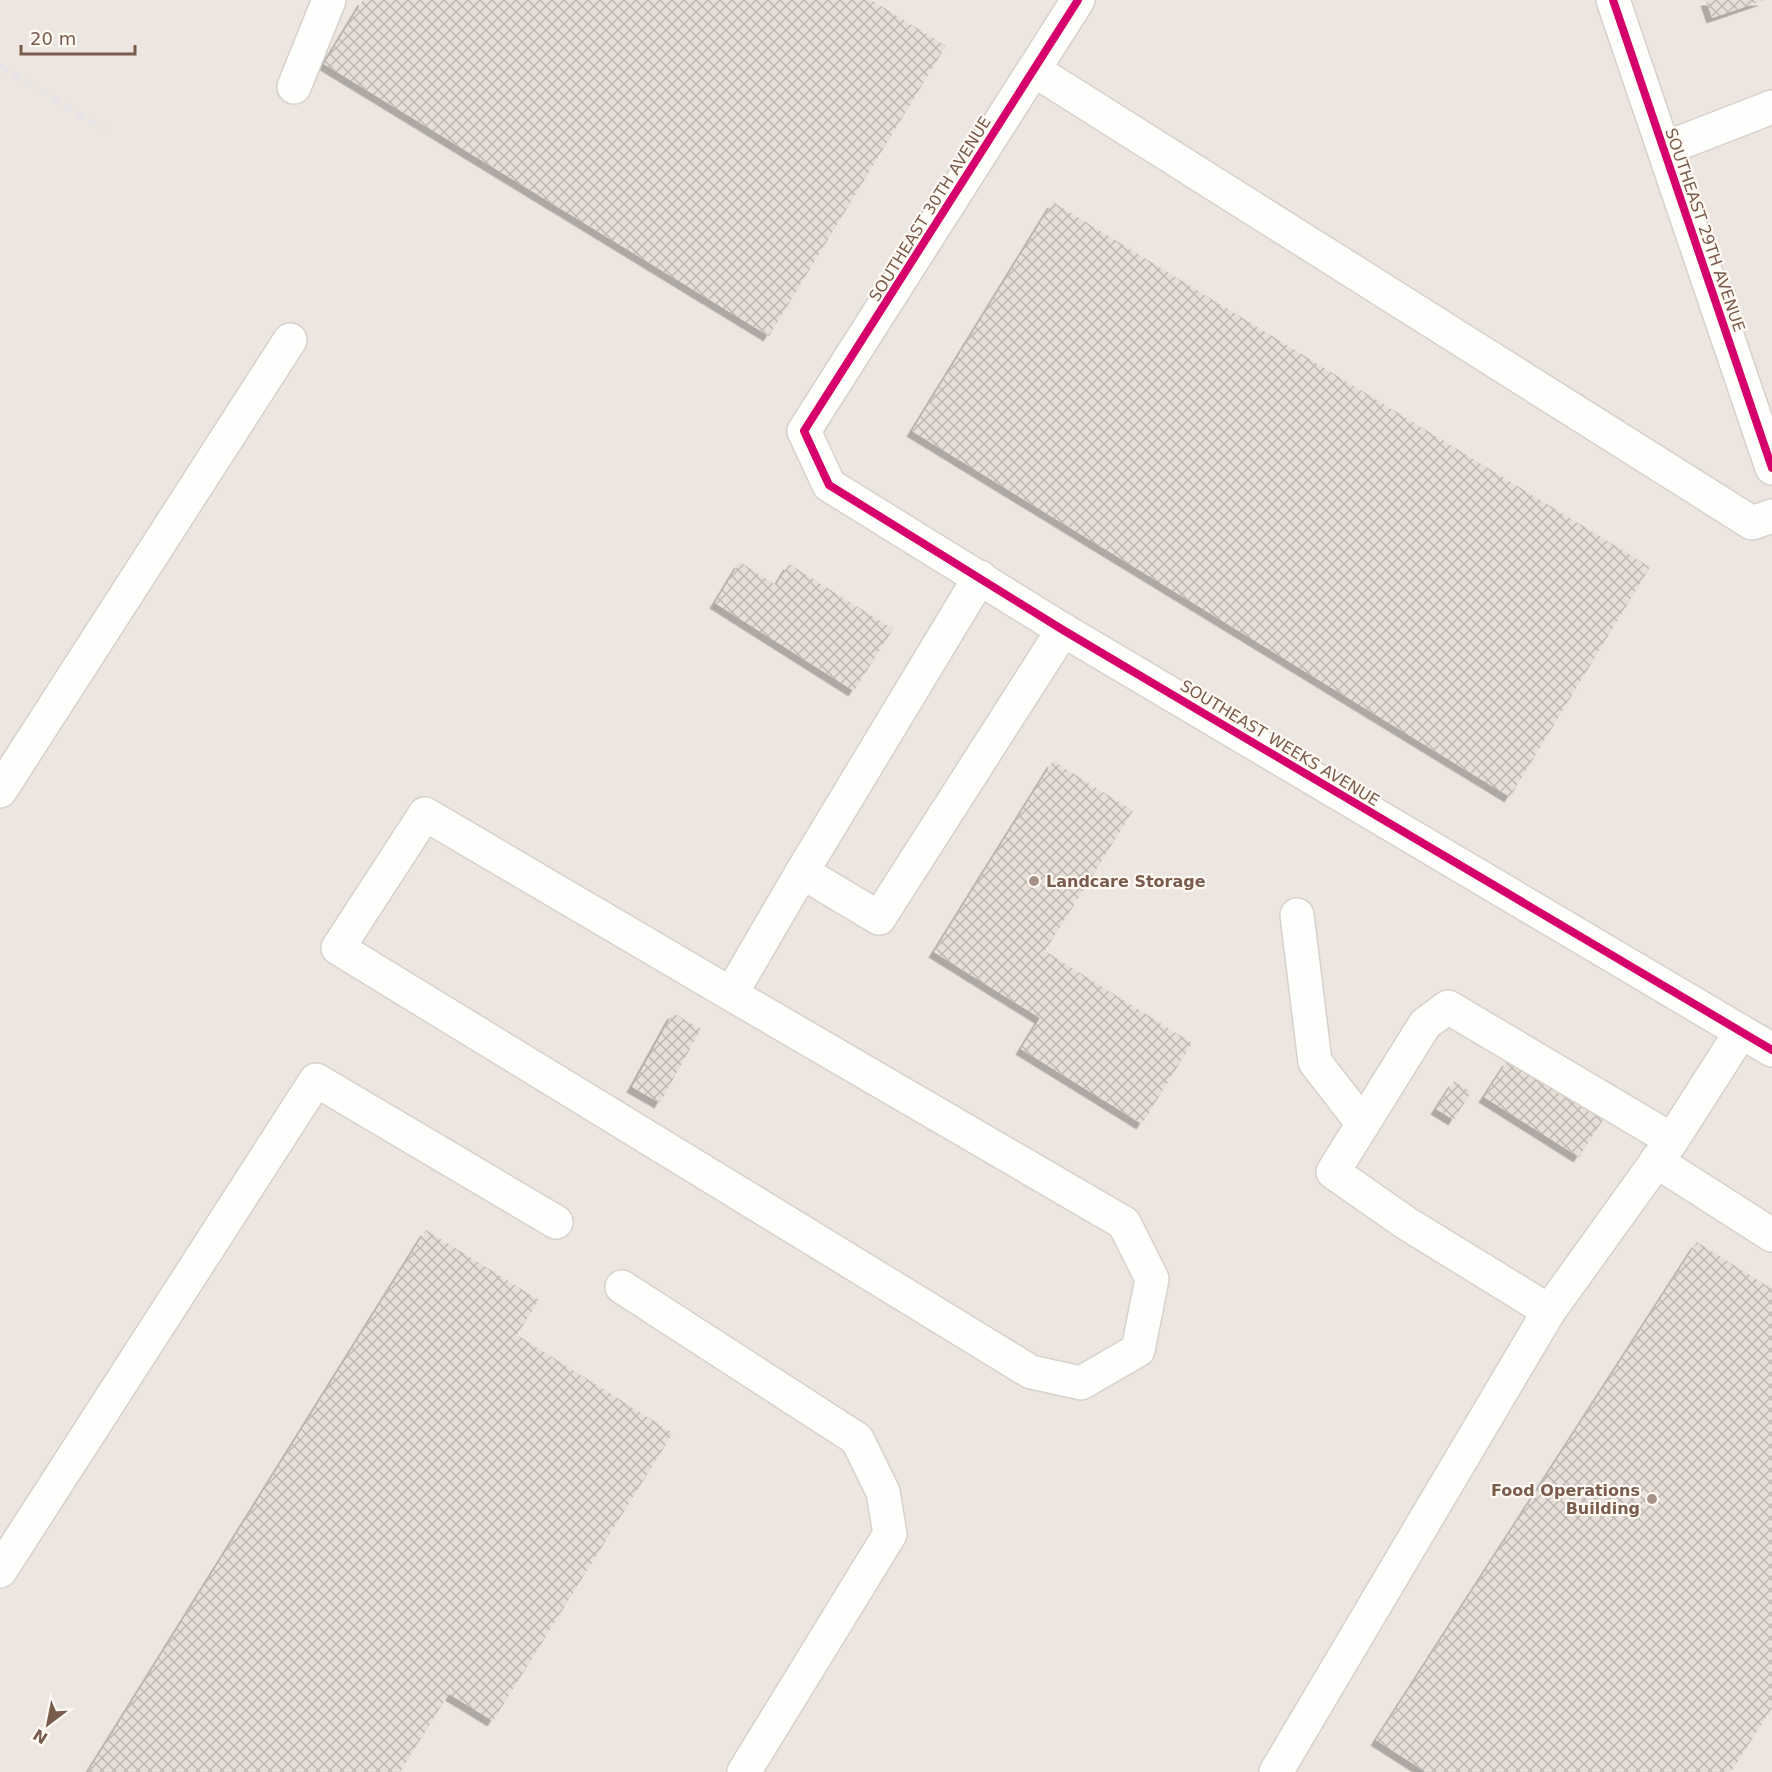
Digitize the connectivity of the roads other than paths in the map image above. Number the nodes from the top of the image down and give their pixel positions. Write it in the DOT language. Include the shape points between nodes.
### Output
graph roads {
  1 [pos="329,0"];
  2 [pos="1078,0"];
  3 [pos="1613,0"];
  4 [pos="1034,70"];
  5 [pos="294,87"];
  6 [pos="1772,107"];
  7 [pos="1664,149"];
  8 [pos="290,340"];
  9 [pos="804,431"];
  10 [pos="1772,468"];
  11 [pos="1772,516"];
  12 [pos="980,577"];
  13 [pos="1063,630"];
  14 [pos="0,791"];
  15 [pos="802,872"];
  16 [pos="1298,915"];
  17 [pos="731,994"];
  18 [pos="1740,1032"];
  19 [pos="1772,1050"];
  20 [pos="1363,1124"];
  21 [pos="1664,1150"];
  22 [pos="556,1222"];
  23 [pos="1772,1235"];
  24 [pos="622,1287"];
  25 [pos="1549,1311"];
  26 [pos="0,1571"];
  27 [pos="744,1772"];
  28 [pos="1276,1772"];
  1 -- 5 [label="street"];
  2 -- 4 [label="street, SOUTHEAST 30TH AVENUE"];
  3 -- 7 [label="street, SOUTHEAST 29TH AVENUE"];
  4 -- 9 [label="street, SOUTHEAST 30TH AVENUE"];
  4 -- 11 [label="street" via="1752,523"];
  6 -- 7 [label="street"];
  7 -- 10 [label="street, SOUTHEAST 29TH AVENUE"];
  8 -- 14 [label="street"];
  9 -- 12 [label="street, SOUTHEAST WEEKS AVENUE" via="829,485"];
  12 -- 13 [label="street, SOUTHEAST WEEKS AVENUE"];
  12 -- 15 [label="street"];
  13 -- 15 [label="street" via="879,918"];
  13 -- 18 [label="street, SOUTHEAST WEEKS AVENUE"];
  15 -- 17 [label="street"];
  16 -- 20 [label="street" via="1315,1062"];
  17 -- 17 [label="street" via="1124,1223 1152,1280 1138,1350 1081,1383 1031,1372 338,948 425,814"];
  18 -- 19 [label="street, SOUTHEAST WEEKS AVENUE"];
  18 -- 21 [label="street"];
  20 -- 21 [label="street" via="1425,1024 1448,1007"];
  20 -- 25 [label="street" via="1334,1172 1406,1223"];
  21 -- 23 [label="street"];
  21 -- 25 [label="street"];
  22 -- 26 [label="street" via="316,1080"];
  24 -- 27 [label="street" via="857,1439 883,1492 890,1534"];
  25 -- 28 [label="street"];
}
